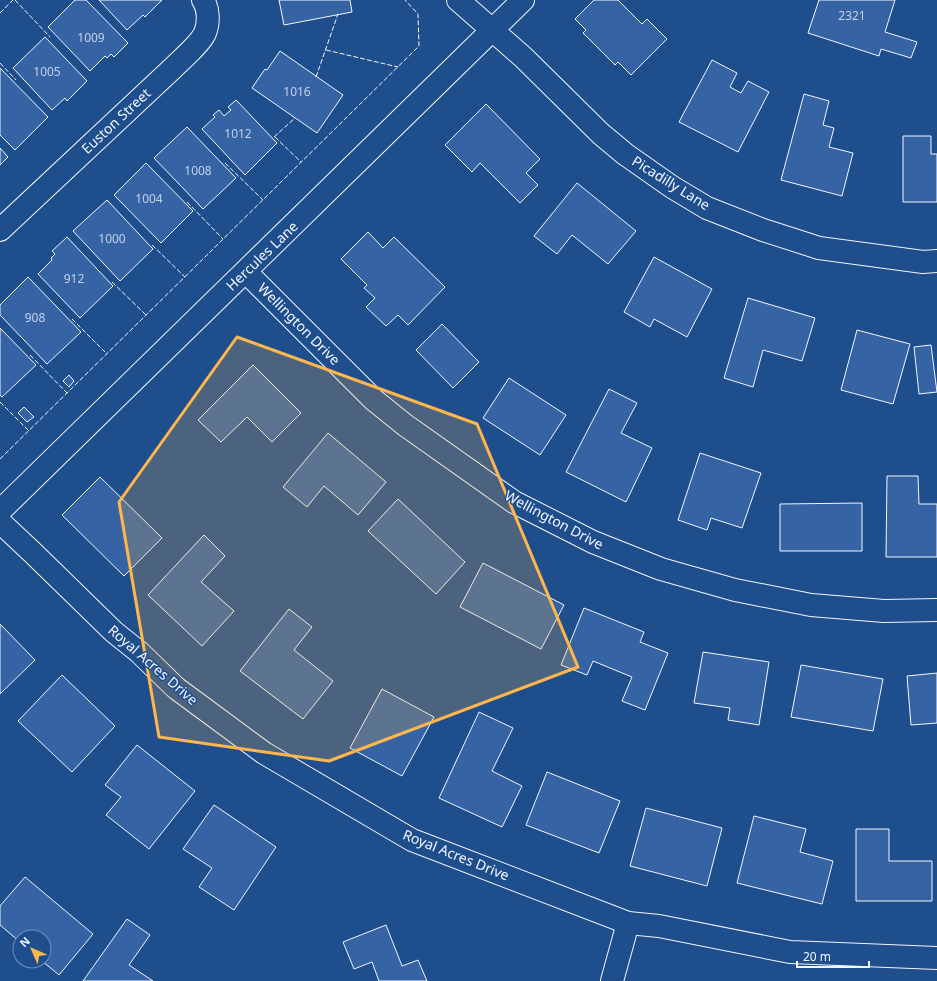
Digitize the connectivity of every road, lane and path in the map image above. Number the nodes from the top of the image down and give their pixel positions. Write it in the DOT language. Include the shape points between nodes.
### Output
graph roads {
  1 [pos="203,0"];
  2 [pos="458,0"];
  3 [pos="523,0"];
  4 [pos="493,30"];
  5 [pos="0,230"];
  6 [pos="937,261"];
  7 [pos="246,272"];
  8 [pos="0,511"];
  9 [pos="0,522"];
  10 [pos="937,610"];
  11 [pos="628,923"];
  12 [pos="937,958"];
  13 [pos="612,981"];
  1 -- 5 [label="street, Euston Street" via="208,14 205,33 198,43"];
  2 -- 4 [label="street, Picadilly Lane"];
  3 -- 4 [label="street, Hercules Lane"];
  4 -- 6 [label="street, Picadilly Lane" via="600,134 672,187 707,208 819,248 923,262"];
  4 -- 7 [label="street, Hercules Lane"];
  7 -- 8 [label="street, Hercules Lane"];
  7 -- 10 [label="street, Wellington Drive" via="374,400 405,426 514,502 592,542 661,569 735,590 811,605 884,611"];
  9 -- 11 [label="street, Royal Acres Drive" via="176,688 264,752 412,840"];
  11 -- 12 [label="street, Royal Acres Drive" via="659,926 790,952"];
  11 -- 13 [label="street"];
}
